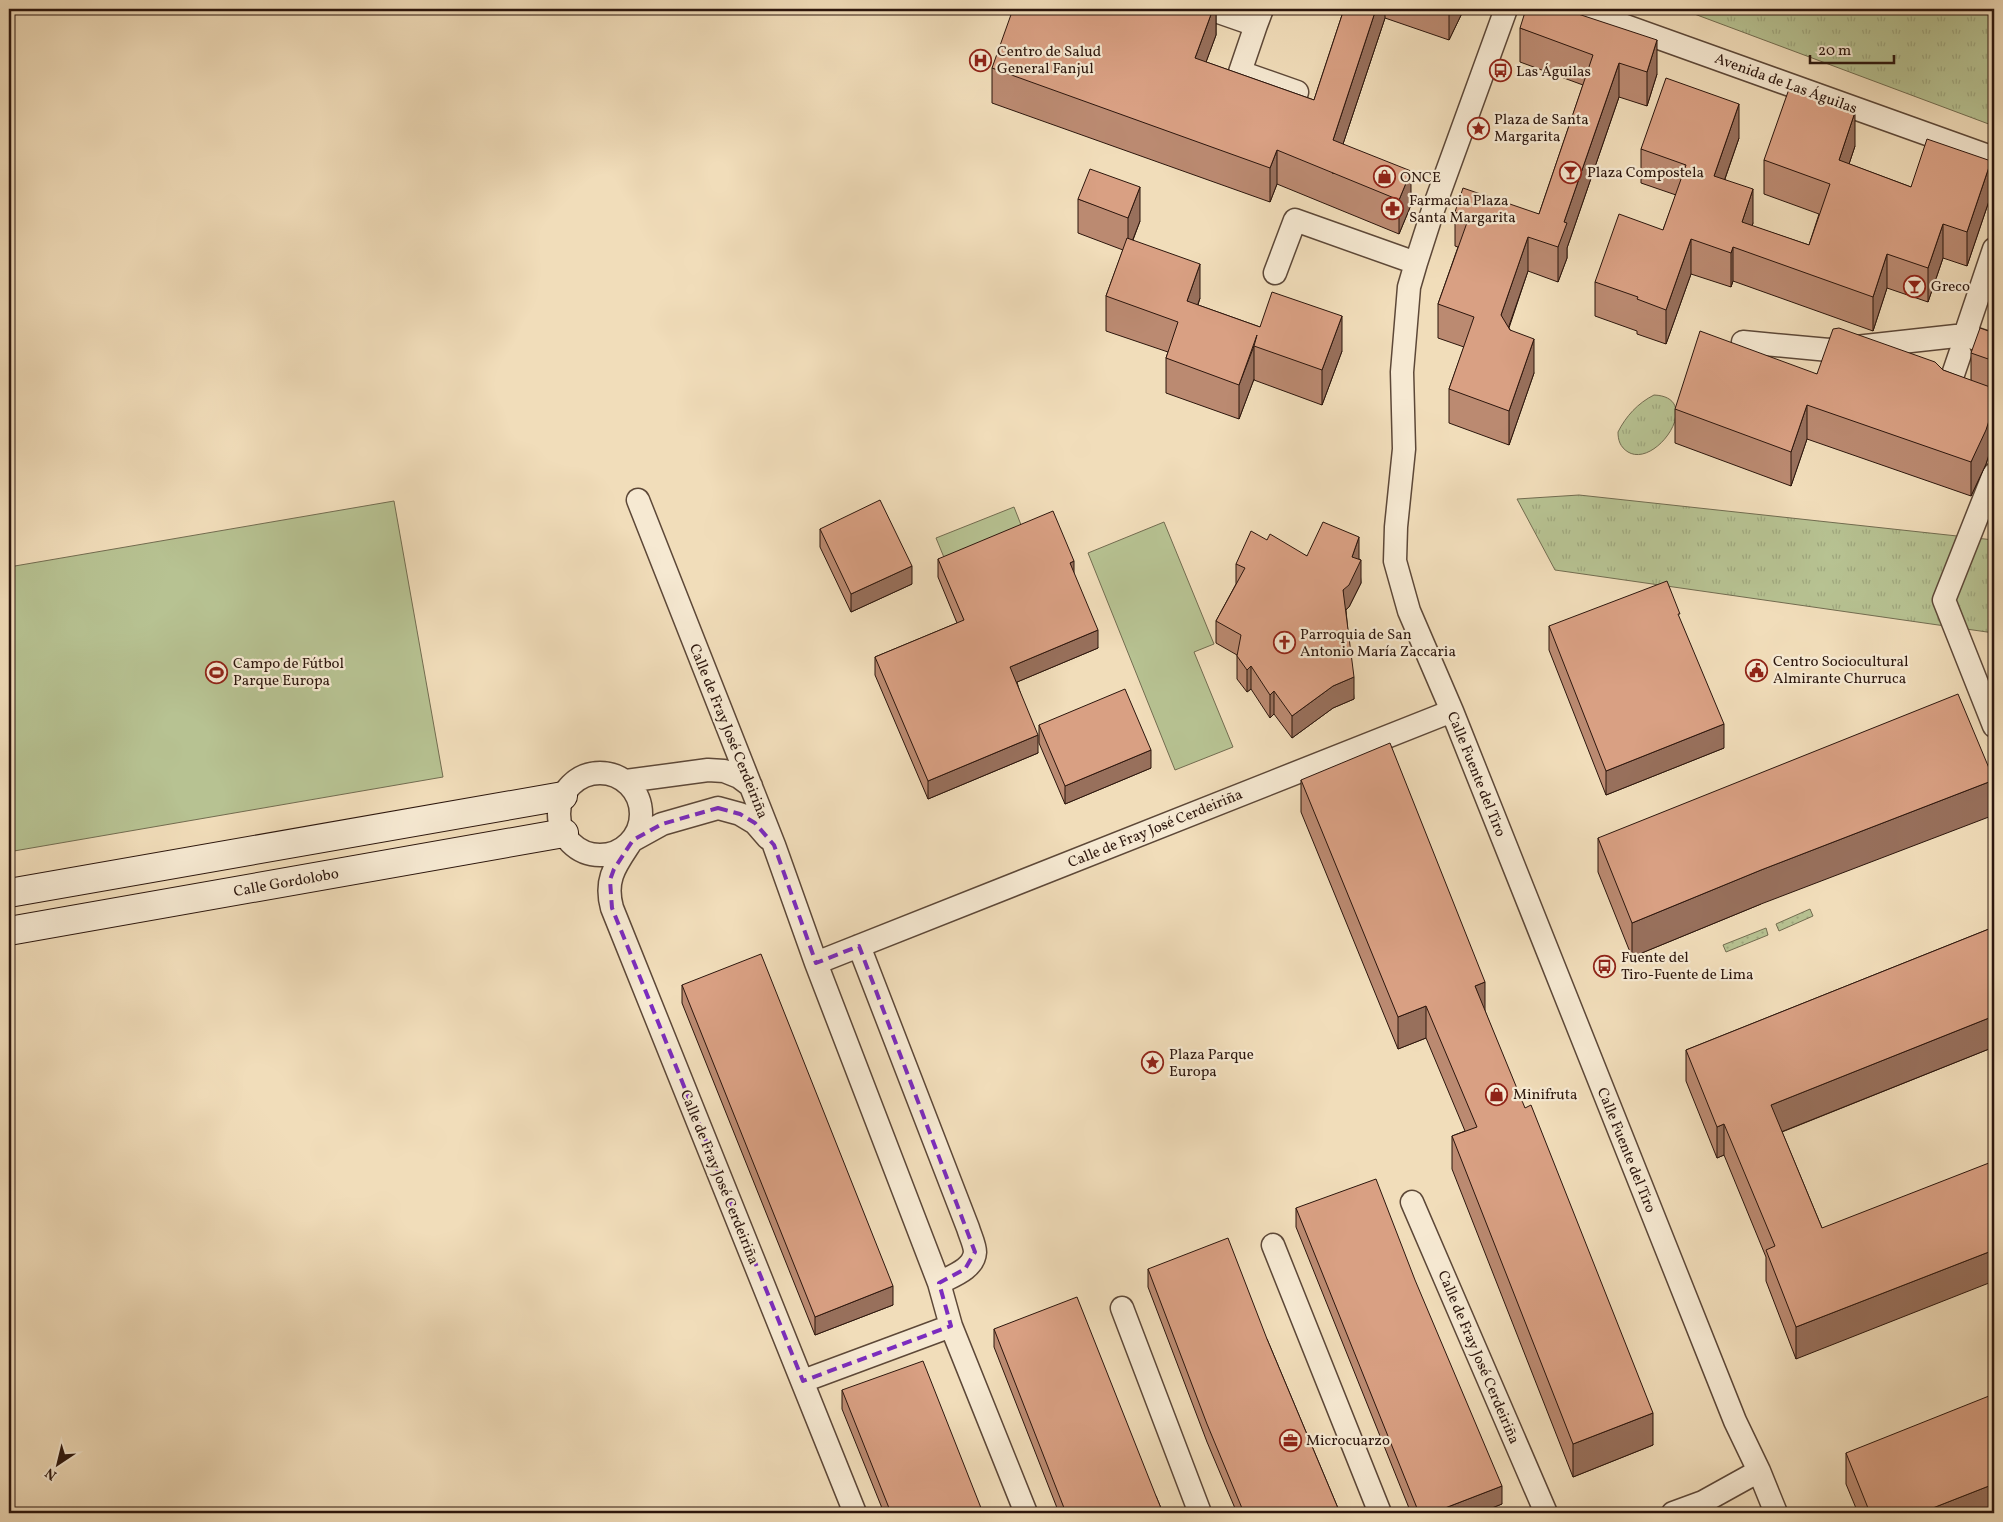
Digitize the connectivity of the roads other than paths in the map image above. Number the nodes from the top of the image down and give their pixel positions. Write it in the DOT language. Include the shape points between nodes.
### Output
graph roads {
  1 [pos="1210,9"];
  2 [pos="1506,9"];
  3 [pos="1578,9"];
  4 [pos="1259,17"];
  5 [pos="1297,92"];
  6 [pos="1994,158"];
  7 [pos="1994,249"];
  8 [pos="1416,263"];
  9 [pos="1275,273"];
  10 [pos="1743,342"];
  11 [pos="1962,344"];
  12 [pos="1994,345"];
  13 [pos="1994,409"];
  14 [pos="1994,474"];
  15 [pos="638,500"];
  16 [pos="1452,711"];
  17 [pos="1994,726"];
  18 [pos="626,781"];
  19 [pos="751,786"];
  20 [pos="563,796"];
  21 [pos="564,833"];
  22 [pos="632,841"];
  23 [pos="774,845"];
  24 [pos="9,892"];
  25 [pos="9,931"];
  26 [pos="859,946"];
  27 [pos="816,963"];
  28 [pos="1412,1202"];
  29 [pos="1274,1245"];
  30 [pos="939,1283"];
  31 [pos="1122,1308"];
  32 [pos="951,1326"];
  33 [pos="803,1381"];
  34 [pos="1759,1471"];
  35 [pos="855,1513"];
  36 [pos="1026,1513"];
  37 [pos="1200,1513"];
  38 [pos="1380,1513"];
  39 [pos="1546,1513"];
  40 [pos="1672,1513"];
  41 [pos="1776,1513"];
  1 -- 4 [label="street"];
  2 -- 8 [label="street, Calle Fuente del Tiro"];
  3 -- 6 [label="street, Avenida de Las Águilas"];
  4 -- 5 [label="street" via="1240,72"];
  7 -- 11 [label="street"];
  8 -- 9 [label="street" via="1294,220"];
  8 -- 16 [label="street, Calle Fuente del Tiro" via="1410,287 1402,372 1404,449 1395,561 1409,611"];
  10 -- 11 [label="street" via="1830,350"];
  11 -- 12 [label="street"];
  11 -- 13 [label="street" via="1947,392"];
  14 -- 17 [label="street" via="1944,600"];
  15 -- 19 [label="street, Calle de Fray José Cerdeiriña"];
  16 -- 26 [label="street, Calle de Fray José Cerdeiriña"];
  16 -- 34 [label="street, Calle Fuente del Tiro" via="1735,1421"];
  18 -- 19 [label="street" via="708,770 724,771"];
  18 -- 20 [label="street" via="604,772 591,773 570,785"];
  18 -- 22 [label="street" via="635,791 641,809 639,829"];
  19 -- 23 [label="street, Calle de Fray José Cerdeiriña"];
  20 -- 21 [label="street" via="560,821"];
  20 -- 24 [label="street"];
  21 -- 22 [label="street" via="577,847 595,855 621,850"];
  21 -- 25 [label="street, Calle Gordolobo"];
  22 -- 23 [label="street" via="662,824 718,808 740,814 755,823"];
  22 -- 33 [label="street, Calle de Fray José Cerdeiriña" via="610,880 612,908"];
  23 -- 27 [label="street, Calle de Fray José Cerdeiriña"];
  26 -- 27 [label="street, Calle de Fray José Cerdeiriña"];
  26 -- 30 [label="street" via="975,1252 965,1269"];
  27 -- 30 [label="street, Calle de Fray José Cerdeiriña"];
  28 -- 39 [label="street, Calle de Fray José Cerdeiriña"];
  29 -- 38 [label="street"];
  30 -- 32 [label="street, Calle de Fray José Cerdeiriña"];
  31 -- 37 [label="street"];
  32 -- 33 [label="street"];
  32 -- 36 [label="street, Calle de Fray José Cerdeiriña"];
  33 -- 35 [label="street, Calle de Fray José Cerdeiriña"];
  34 -- 40 [label="street" via="1703,1502"];
  34 -- 41 [label="street, Calle Fuente del Tiro"];
}
